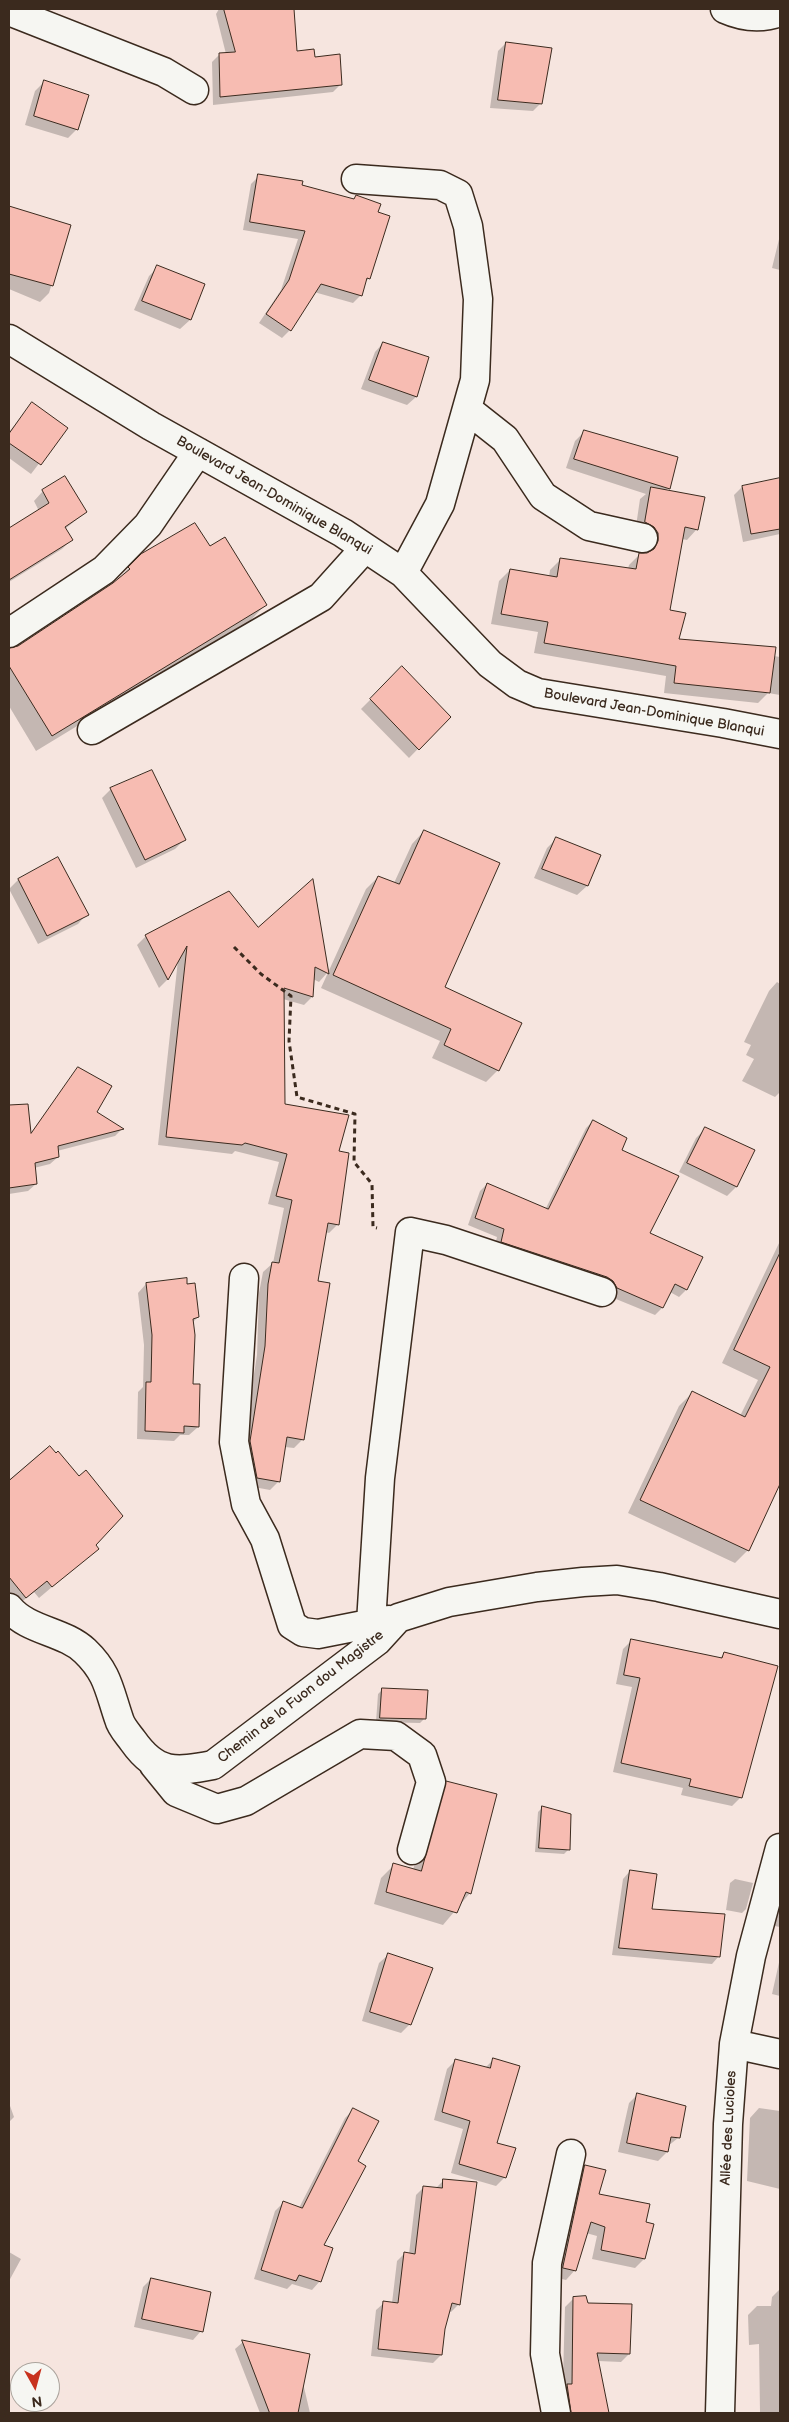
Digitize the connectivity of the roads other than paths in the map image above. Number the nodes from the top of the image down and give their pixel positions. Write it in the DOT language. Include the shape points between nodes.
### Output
graph roads {
  1 [pos="725,9"];
  2 [pos="9,11"];
  3 [pos="780,12"];
  4 [pos="194,90"];
  5 [pos="356,179"];
  6 [pos="9,339"];
  7 [pos="467,409"];
  8 [pos="198,452"];
  9 [pos="643,538"];
  10 [pos="365,548"];
  11 [pos="403,573"];
  12 [pos="9,633"];
  13 [pos="92,730"];
  14 [pos="780,734"];
  15 [pos="244,1278"];
  16 [pos="602,1292"];
  17 [pos="9,1608"];
  18 [pos="780,1614"];
  19 [pos="398,1618"];
  20 [pos="371,1623"];
  21 [pos="154,1765"];
  22 [pos="780,1848"];
  23 [pos="412,1850"];
  24 [pos="734,2044"];
  25 [pos="780,2054"];
  26 [pos="571,2154"];
  27 [pos="556,2413"];
  28 [pos="720,2413"];
  1 -- 3 [label="street" via="742,16"];
  2 -- 4 [label="street" via="164,72"];
  5 -- 7 [label="street" via="440,185 458,194 468,226 478,299 475,380"];
  6 -- 8 [label="street, Boulevard Jean-Dominique Blanqui"];
  7 -- 9 [label="street" via="505,439 543,496 589,526"];
  7 -- 11 [label="street" via="440,504"];
  8 -- 10 [label="street, Boulevard Jean-Dominique Blanqui"];
  8 -- 12 [label="street" via="148,525 104,570"];
  10 -- 11 [label="street, Boulevard Jean-Dominique Blanqui"];
  10 -- 13 [label="street" via="321,597"];
  11 -- 14 [label="street, Boulevard Jean-Dominique Blanqui" via="490,664 517,684 538,693"];
  15 -- 20 [label="street" via="234,1442 246,1504 265,1539 292,1625 303,1632 318,1634"];
  16 -- 20 [label="street" via="446,1240 410,1232 380,1478"];
  17 -- 21 [label="street" via="29,1623 83,1649 101,1667 111,1688 119,1721"];
  18 -- 19 [label="street" via="617,1580 537,1586 449,1602"];
  19 -- 20 [label="street"];
  19 -- 21 [label="street, Chemin de la Fuon dou Magistre" via="378,1641 214,1765 183,1771"];
  21 -- 23 [label="street" via="176,1792 217,1809 246,1801 360,1734 396,1736 422,1755 431,1782"];
  22 -- 24 [label="street, Allée des Lucioles" via="751,1956"];
  24 -- 25 [label="street"];
  24 -- 28 [label="street, Allée des Lucioles" via="728,2124"];
  26 -- 27 [label="street" via="547,2263 545,2354"];
}
